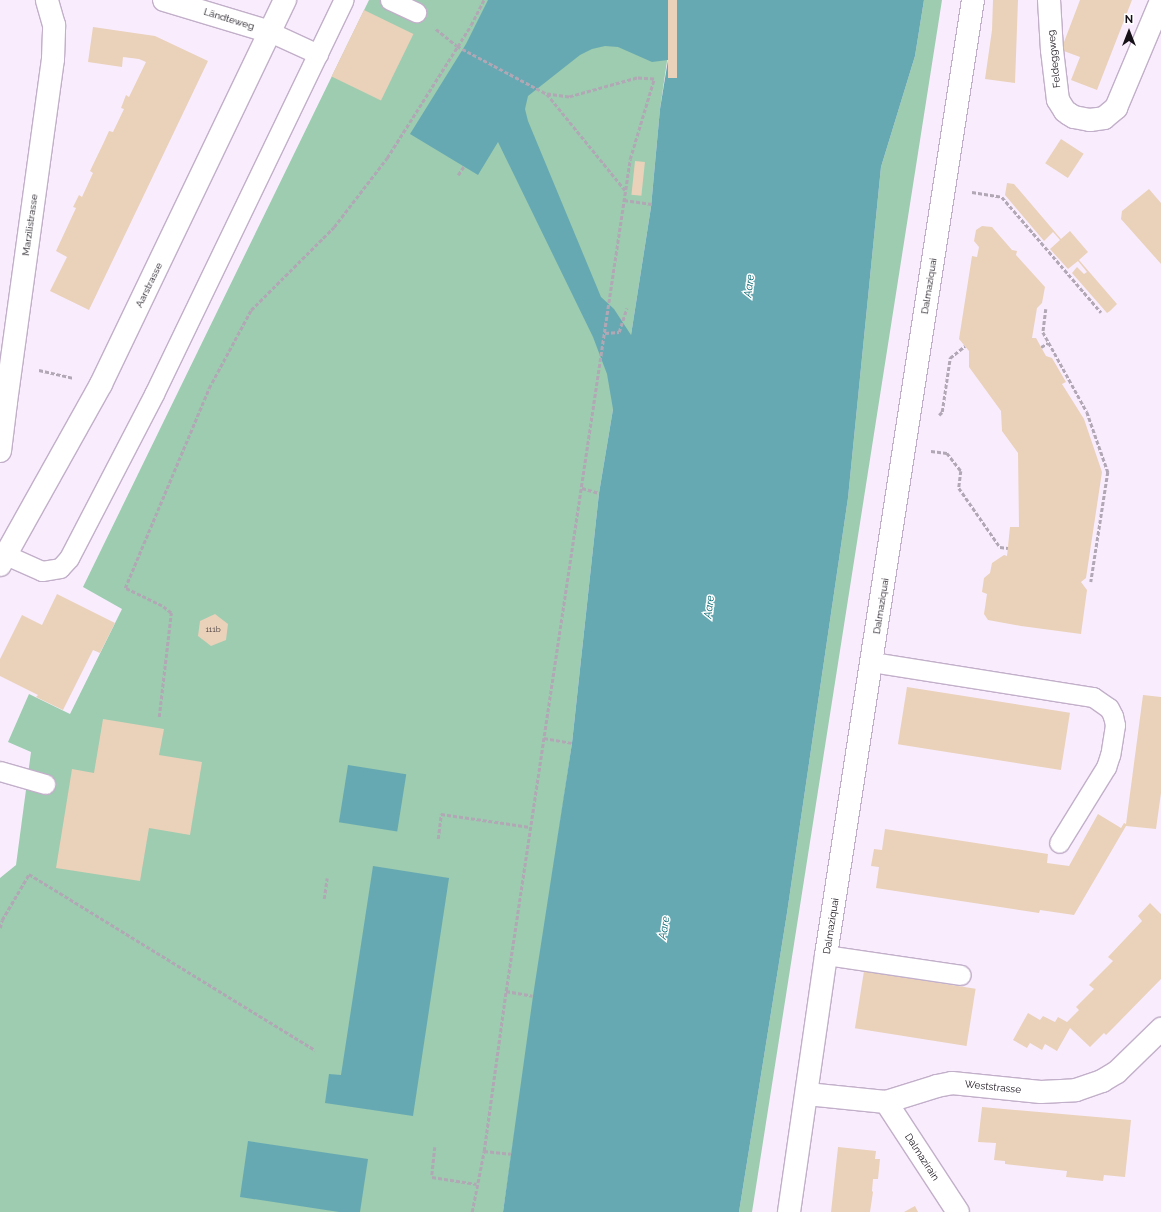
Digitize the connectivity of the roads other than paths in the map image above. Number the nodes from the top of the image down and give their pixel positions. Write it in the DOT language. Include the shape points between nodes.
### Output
graph roads {
  1 [pos="47,0"];
  2 [pos="164,0"];
  3 [pos="285,0"];
  4 [pos="344,0"];
  5 [pos="390,0"];
  6 [pos="974,0"];
  7 [pos="1049,0"];
  8 [pos="1161,1"];
  9 [pos="416,12"];
  10 [pos="270,32"];
  11 [pos="318,54"];
  12 [pos="6,362"];
  13 [pos="3,402"];
  14 [pos="0,451"];
  15 [pos="3,560"];
  16 [pos="872,662"];
  17 [pos="0,772"];
  18 [pos="45,784"];
  19 [pos="1059,843"];
  20 [pos="826,955"];
  21 [pos="961,975"];
  22 [pos="1161,1029"];
  23 [pos="807,1094"];
  24 [pos="886,1102"];
  25 [pos="789,1212"];
  26 [pos="958,1212"];
  1 -- 12 [label="street, Marzilistrasse" via="54,26 53,59"];
  2 -- 10 [label="street, Ländteweg"];
  3 -- 10 [label="street, Aarstrasse"];
  4 -- 11 [label="lane"];
  5 -- 9 [label="lane"];
  6 -- 16 [label="street, Dalmaziquai"];
  7 -- 8 [label="street, Feldeggweg" via="1058,100 1069,114 1090,120 1104,118 1116,108"];
  10 -- 11 [label="lane"];
  10 -- 15 [label="street, Aarstrasse" via="101,384"];
  11 -- 15 [label="lane" via="154,394 69,558 60,568 42,571"];
  12 -- 13 [label="street, Marzilistrasse"];
  13 -- 14 [label="street, Marzilistrasse"];
  16 -- 19 [label="lane" via="1093,698 1109,708 1115,725 1106,767"];
  16 -- 20 [label="street, Dalmaziquai"];
  17 -- 18 [label="lane"];
  20 -- 21 [label="lane"];
  20 -- 23 [label="street, Dalmaziquai"];
  22 -- 24 [label="street, Weststrasse" via="1117,1072 1102,1081 1076,1090 1041,1092 952,1083"];
  23 -- 24 [label="street, Weststrasse"];
  23 -- 25 [label="street, Dalmaziquai"];
  24 -- 26 [label="street, Dalmazirain"];
}
